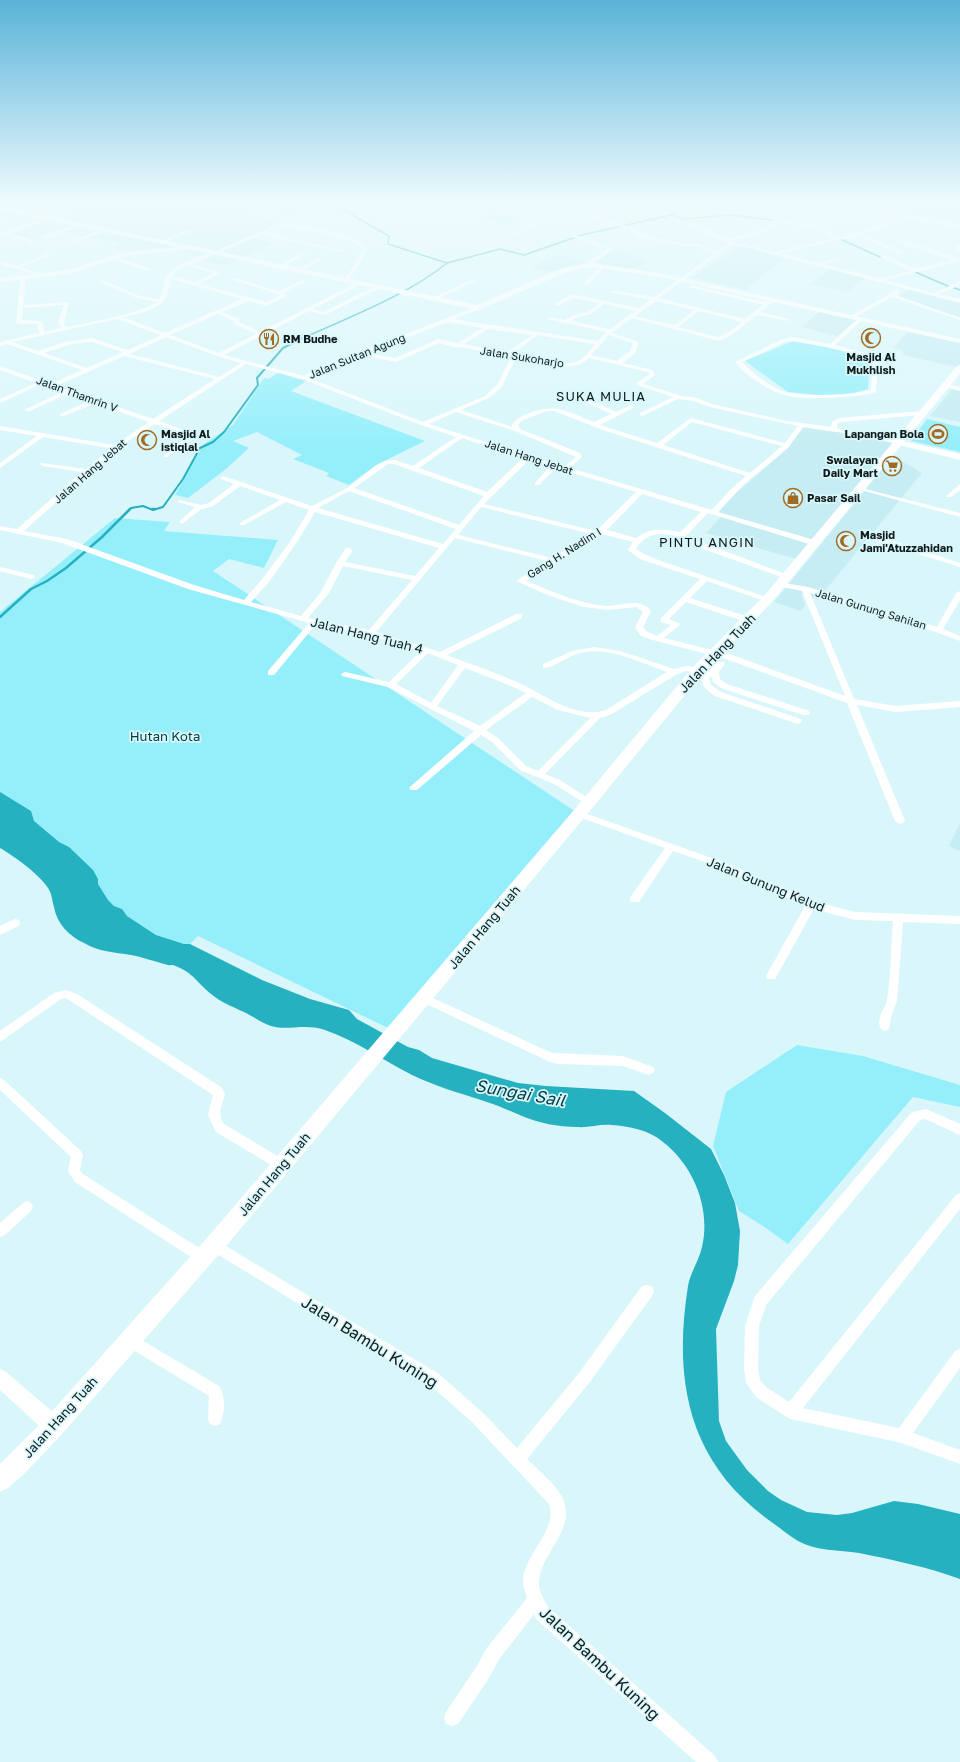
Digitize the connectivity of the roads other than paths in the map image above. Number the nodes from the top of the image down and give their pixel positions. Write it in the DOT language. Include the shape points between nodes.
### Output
graph roads {
  1 [pos="22,285"];
  2 [pos="112,285"];
  3 [pos="168,285"];
  4 [pos="198,285"];
  5 [pos="254,285"];
  6 [pos="295,285"];
  7 [pos="356,285"];
  8 [pos="370,285"];
  9 [pos="463,285"];
  10 [pos="531,285"];
  11 [pos="675,285"];
  12 [pos="703,285"];
  13 [pos="895,285"];
  14 [pos="955,285"];
  15 [pos="378,287"];
  16 [pos="692,287"];
  17 [pos="903,287"];
  18 [pos="612,292"];
  19 [pos="278,293"];
  20 [pos="891,295"];
  21 [pos="933,295"];
  22 [pos="247,299"];
  23 [pos="433,299"];
  24 [pos="655,299"];
  25 [pos="161,300"];
  26 [pos="960,301"];
  27 [pos="604,302"];
  28 [pos="770,302"];
  29 [pos="558,304"];
  30 [pos="20,307"];
  31 [pos="478,308"];
  32 [pos="307,310"];
  33 [pos="640,310"];
  34 [pos="697,310"];
  35 [pos="220,313"];
  36 [pos="755,313"];
  37 [pos="632,316"];
  38 [pos="117,317"];
  39 [pos="856,318"];
  40 [pos="550,319"];
  41 [pos="959,319"];
  42 [pos="448,320"];
  43 [pos="787,320"];
  44 [pos="745,321"];
  45 [pos="566,322"];
  46 [pos="673,327"];
  47 [pos="486,328"];
  48 [pos="64,329"];
  49 [pos="610,332"];
  50 [pos="537,333"];
  51 [pos="42,334"];
  52 [pos="261,334"];
  53 [pos="167,335"];
  54 [pos="960,341"];
  55 [pos="3,343"];
  56 [pos="599,343"];
  57 [pos="457,346"];
  58 [pos="831,346"];
  59 [pos="39,353"];
  60 [pos="127,353"];
  61 [pos="361,353"];
  62 [pos="219,354"];
  63 [pos="511,356"];
  64 [pos="588,356"];
  65 [pos="246,362"];
  66 [pos="619,363"];
  67 [pos="0,368"];
  68 [pos="960,368"];
  69 [pos="88,370"];
  70 [pos="220,378"];
  71 [pos="304,378"];
  72 [pos="42,382"];
  73 [pos="53,385"];
  74 [pos="946,386"];
  75 [pos="960,389"];
  76 [pos="68,391"];
  77 [pos="678,397"];
  78 [pos="0,401"];
  79 [pos="95,401"];
  80 [pos="588,401"];
  81 [pos="631,407"];
  82 [pos="28,410"];
  83 [pos="455,410"];
  84 [pos="922,413"];
  85 [pos="615,414"];
  86 [pos="642,414"];
  87 [pos="62,415"];
  88 [pos="153,421"];
  89 [pos="423,424"];
  90 [pos="594,425"];
  91 [pos="801,426"];
  92 [pos="0,428"];
  93 [pos="517,430"];
  94 [pos="834,430"];
  95 [pos="42,435"];
  96 [pos="461,436"];
  97 [pos="898,442"];
  98 [pos="786,445"];
  99 [pos="658,446"];
  100 [pos="115,447"];
  101 [pos="166,456"];
  102 [pos="528,457"];
  103 [pos="960,457"];
  104 [pos="43,464"];
  105 [pos="0,466"];
  106 [pos="554,466"];
  107 [pos="413,469"];
  108 [pos="564,469"];
  109 [pos="88,471"];
  110 [pos="750,475"];
  111 [pos="223,478"];
  112 [pos="239,483"];
  113 [pos="537,484"];
  114 [pos="960,486"];
  115 [pos="859,488"];
  116 [pos="349,489"];
  117 [pos="641,491"];
  118 [pos="488,495"];
  119 [pos="949,496"];
  120 [pos="285,500"];
  121 [pos="180,501"];
  122 [pos="480,505"];
  123 [pos="202,507"];
  124 [pos="314,509"];
  125 [pos="706,511"];
  126 [pos="714,513"];
  127 [pos="960,515"];
  128 [pos="182,522"];
  129 [pos="242,524"];
  130 [pos="0,528"];
  131 [pos="461,528"];
  132 [pos="18,532"];
  133 [pos="599,532"];
  134 [pos="455,536"];
  135 [pos="873,537"];
  136 [pos="637,541"];
  137 [pos="695,543"];
  138 [pos="815,543"];
  139 [pos="445,547"];
  140 [pos="349,550"];
  141 [pos="554,561"];
  142 [pos="340,563"];
  143 [pos="960,565"];
  144 [pos="0,569"];
  145 [pos="31,577"];
  146 [pos="418,579"];
  147 [pos="705,579"];
  148 [pos="784,580"];
  149 [pos="804,589"];
  150 [pos="960,593"];
  151 [pos="685,598"];
  152 [pos="768,599"];
  153 [pos="246,602"];
  154 [pos="519,616"];
  155 [pos="303,620"];
  156 [pos="749,620"];
  157 [pos="314,622"];
  158 [pos="939,630"];
  159 [pos="371,633"];
  160 [pos="659,638"];
  161 [pos="960,639"];
  162 [pos="427,650"];
  163 [pos="440,655"];
  164 [pos="718,658"];
  165 [pos="463,664"];
  166 [pos="546,666"];
  167 [pos="698,670"];
  168 [pos="272,672"];
  169 [pos="674,672"];
  170 [pos="345,674"];
  171 [pos="391,685"];
  172 [pos="532,693"];
  173 [pos="850,701"];
  174 [pos="960,704"];
  175 [pos="432,708"];
  176 [pos="806,713"];
  177 [pos="597,716"];
  178 [pos="798,721"];
  179 [pos="480,730"];
  180 [pos="539,775"];
  181 [pos="414,788"];
  182 [pos="588,802"];
  183 [pos="579,814"];
  184 [pos="900,821"];
  185 [pos="672,847"];
  186 [pos="635,899"];
  187 [pos="811,904"];
  188 [pos="898,919"];
  189 [pos="960,920"];
  190 [pos="15,923"];
  191 [pos="0,931"];
  192 [pos="771,976"];
  193 [pos="424,998"];
  194 [pos="885,1026"];
  195 [pos="0,1038"];
  196 [pos="649,1070"];
  197 [pos="0,1083"];
  198 [pos="960,1130"];
  199 [pos="282,1165"];
  200 [pos="960,1199"];
  201 [pos="27,1207"];
  202 [pos="0,1231"];
  203 [pos="208,1251"];
  204 [pos="647,1291"];
  205 [pos="130,1340"];
  206 [pos="960,1356"];
  207 [pos="0,1378"];
  208 [pos="790,1412"];
  209 [pos="215,1419"];
  210 [pos="54,1426"];
  211 [pos="902,1436"];
  212 [pos="960,1457"];
  213 [pos="517,1459"];
  214 [pos="0,1480"];
  215 [pos="535,1600"];
  216 [pos="452,1718"];
  217 [pos="707,1761"];
  1 -- 30 [label="street"];
  2 -- 25 [label="street" via="139,297"];
  3 -- 25 [label="street" via="167,292"];
  4 -- 22 [label="street"];
  5 -- 19 [label="street"];
  6 -- 19 [label="street"];
  7 -- 32 [label="street"];
  8 -- 15 [label="main road"];
  9 -- 23 [label="street"];
  10 -- 31 [label="main road"];
  11 -- 24 [label="street, Jalan Sukoharjo"];
  12 -- 28 [label="main road"];
  13 -- 17 [label="street"];
  14 -- 21 [label="street"];
  15 -- 23 [label="main road"];
  15 -- 32 [label="street" via="323,314"];
  16 -- 28 [label="street"];
  17 -- 20 [label="street"];
  17 -- 21 [label="street"];
  18 -- 24 [label="street"];
  19 -- 22 [label="street" via="284,295 267,304"];
  20 -- 39 [label="street"];
  20 -- 41 [label="street"];
  21 -- 26 [label="street"];
  22 -- 35 [label="street"];
  23 -- 31 [label="main road"];
  24 -- 33 [label="street, Jalan Sukoharjo"];
  24 -- 34 [label="street"];
  25 -- 38 [label="street" via="152,306"];
  27 -- 29 [label="street" via="572,296"];
  27 -- 33 [label="street"];
  27 -- 45 [label="street" via="589,313"];
  28 -- 36 [label="street"];
  28 -- 39 [label="main road"];
  30 -- 48 [label="street" via="67,301 61,323"];
  30 -- 51 [label="street" via="19,322 38,322"];
  31 -- 42 [label="street, Jalan Sultan Agung"];
  32 -- 52 [label="street"];
  33 -- 37 [label="street, Jalan Sukoharjo"];
  34 -- 44 [label="street"];
  34 -- 46 [label="street"];
  35 -- 52 [label="street"];
  35 -- 53 [label="street"];
  36 -- 43 [label="street"];
  36 -- 44 [label="street"];
  37 -- 46 [label="street"];
  37 -- 49 [label="street, Jalan Sukoharjo"];
  38 -- 48 [label="street"];
  38 -- 53 [label="street, Jalan Hang Jebat"];
  39 -- 54 [label="main road"];
  39 -- 58 [label="street"];
  40 -- 45 [label="street"];
  42 -- 47 [label="street"];
  42 -- 61 [label="street, Jalan Sultan Agung"];
  44 -- 46 [label="street" via="719,339"];
  45 -- 49 [label="street"];
  47 -- 50 [label="street"];
  47 -- 57 [label="street"];
  48 -- 51 [label="street"];
  49 -- 56 [label="street, Jalan Sukoharjo"];
  49 -- 66 [label="street" via="636,342 633,352"];
  50 -- 56 [label="street"];
  50 -- 63 [label="street"];
  51 -- 55 [label="street"];
  52 -- 62 [label="street"];
  53 -- 60 [label="street"];
  53 -- 62 [label="street, Jalan Hang Jebat"];
  55 -- 59 [label="street"];
  56 -- 64 [label="street, Jalan Sukoharjo"];
  57 -- 61 [label="street, Jalan Sukoharjo" via="434,342 393,360"];
  57 -- 63 [label="street, Jalan Sukoharjo"];
  58 -- 58 [label="street" via="788,340 738,362 785,394 874,392 876,358"];
  59 -- 60 [label="street" via="56,346 86,340"];
  59 -- 69 [label="street"];
  60 -- 69 [label="street"];
  60 -- 70 [label="street"];
  61 -- 71 [label="street, Jalan Sultan Agung"];
  62 -- 65 [label="street, Jalan Hang Jebat"];
  63 -- 64 [label="street, Jalan Sukoharjo" via="562,366 576,364"];
  63 -- 83 [label="street" via="496,390 487,397"];
  64 -- 66 [label="street"];
  65 -- 70 [label="street, Jalan Hang Jebat"];
  65 -- 71 [label="street, Jalan Hang Jebat"];
  66 -- 77 [label="street" via="650,371 653,374 640,384"];
  67 -- 72 [label="street, Jalan Thamrin V"];
  68 -- 74 [label="main road, Jalan Hang Tuah"];
  69 -- 73 [label="street"];
  70 -- 88 [label="street, Jalan Hang Jebat"];
  71 -- 89 [label="street, Jalan Hang Jebat"];
  72 -- 73 [label="street, Jalan Thamrin V"];
  72 -- 78 [label="street"];
  73 -- 76 [label="street, Jalan Thamrin V"];
  74 -- 75 [label="street"];
  74 -- 84 [label="main road, Jalan Hang Tuah"];
  76 -- 79 [label="street, Jalan Thamrin V"];
  76 -- 82 [label="street"];
  77 -- 86 [label="street"];
  77 -- 91 [label="street"];
  79 -- 87 [label="street"];
  79 -- 88 [label="street, Jalan Thamrin V"];
  80 -- 85 [label="street"];
  81 -- 85 [label="street"];
  83 -- 89 [label="street"];
  83 -- 93 [label="street"];
  84 -- 94 [label="street" via="839,420 834,422"];
  84 -- 97 [label="main road, Jalan Hang Tuah"];
  85 -- 90 [label="street"];
  88 -- 100 [label="street, Jalan Hang Jebat"];
  88 -- 101 [label="street, Jalan Thamrin V" via="193,436"];
  89 -- 96 [label="street, Jalan Hang Jebat"];
  90 -- 93 [label="street" via="549,408 522,418 516,425"];
  90 -- 99 [label="street"];
  91 -- 94 [label="street"];
  91 -- 98 [label="street"];
  92 -- 95 [label="street"];
  93 -- 108 [label="street" via="577,453 579,457"];
  94 -- 97 [label="street"];
  95 -- 100 [label="street"];
  95 -- 105 [label="street"];
  96 -- 102 [label="street, Jalan Hang Jebat"];
  96 -- 107 [label="street"];
  97 -- 103 [label="street"];
  97 -- 115 [label="main road, Jalan Hang Tuah"];
  98 -- 99 [label="street" via="691,420"];
  98 -- 110 [label="street"];
  99 -- 110 [label="street"];
  100 -- 109 [label="street, Jalan Hang Jebat"];
  102 -- 106 [label="street, Jalan Hang Jebat"];
  102 -- 118 [label="street"];
  104 -- 109 [label="street"];
  106 -- 108 [label="street, Jalan Hang Jebat"];
  106 -- 113 [label="street"];
  107 -- 116 [label="street" via="395,462 387,462"];
  107 -- 118 [label="street"];
  108 -- 117 [label="street, Jalan Hang Jebat"];
  109 -- 132 [label="street, Jalan Hang Jebat"];
  110 -- 126 [label="street" via="731,492"];
  111 -- 112 [label="street"];
  112 -- 120 [label="street"];
  112 -- 123 [label="street" via="211,505"];
  114 -- 119 [label="street"];
  115 -- 127 [label="street"];
  115 -- 138 [label="main road, Jalan Hang Tuah"];
  116 -- 124 [label="street"];
  116 -- 131 [label="street"];
  117 -- 125 [label="street, Jalan Hang Jebat"];
  117 -- 133 [label="street, Gang H. Nadim I"];
  118 -- 122 [label="street"];
  120 -- 124 [label="street"];
  120 -- 129 [label="street"];
  121 -- 123 [label="street"];
  122 -- 131 [label="street"];
  122 -- 133 [label="street"];
  123 -- 128 [label="street"];
  124 -- 139 [label="street"];
  124 -- 153 [label="street" via="266,580"];
  125 -- 126 [label="street, Jalan Hang Jebat"];
  125 -- 136 [label="street" via="682,535 662,530 642,536"];
  126 -- 138 [label="street, Jalan Hang Jebat"];
  130 -- 132 [label="street, Jalan Hang Tuah 4"];
  131 -- 134 [label="street"];
  132 -- 153 [label="street, Jalan Hang Tuah 4" via="64,541 191,587"];
  133 -- 136 [label="street"];
  133 -- 141 [label="street, Gang H. Nadim I"];
  134 -- 139 [label="street"];
  134 -- 141 [label="street"];
  135 -- 143 [label="street"];
  136 -- 147 [label="street" via="632,550 643,557"];
  137 -- 148 [label="street, Jalan Gunung Sahilan"];
  138 -- 148 [label="main road, Jalan Hang Tuah"];
  139 -- 146 [label="street"];
  140 -- 142 [label="street"];
  141 -- 160 [label="street, Gang H. Nadim I" via="520,581 570,601 590,606 612,608 638,604 647,611 640,630"];
  142 -- 146 [label="street"];
  142 -- 155 [label="street" via="325,593"];
  144 -- 145 [label="street"];
  146 -- 159 [label="street"];
  147 -- 151 [label="street"];
  147 -- 152 [label="street"];
  148 -- 149 [label="street, Jalan Gunung Sahilan"];
  148 -- 152 [label="main road, Jalan Hang Tuah"];
  149 -- 158 [label="street, Jalan Gunung Sahilan"];
  149 -- 173 [label="street"];
  150 -- 158 [label="street"];
  151 -- 156 [label="street"];
  151 -- 160 [label="street" via="664,620 677,624"];
  152 -- 156 [label="main road, Jalan Hang Tuah"];
  153 -- 155 [label="street, Jalan Hang Tuah 4"];
  154 -- 163 [label="street"];
  155 -- 157 [label="street, Jalan Hang Tuah 4"];
  156 -- 164 [label="main road, Jalan Hang Tuah"];
  157 -- 159 [label="street, Jalan Hang Tuah 4"];
  157 -- 168 [label="street"];
  158 -- 161 [label="street, Jalan Gunung Sahilan"];
  159 -- 162 [label="street, Jalan Hang Tuah 4"];
  160 -- 164 [label="street"];
  162 -- 163 [label="street, Jalan Hang Tuah 4"];
  162 -- 171 [label="street"];
  163 -- 165 [label="street, Jalan Hang Tuah 4"];
  164 -- 167 [label="main road, Jalan Hang Tuah"];
  164 -- 173 [label="street" via="729,657"];
  164 -- 176 [label="street" via="714,672 716,680 724,686"];
  164 -- 178 [label="street" via="705,677 709,689"];
  165 -- 172 [label="street, Jalan Hang Tuah 4"];
  165 -- 175 [label="street"];
  166 -- 169 [label="street" via="565,656 598,649"];
  167 -- 169 [label="street" via="687,668"];
  167 -- 182 [label="main road, Jalan Hang Tuah"];
  169 -- 177 [label="street" via="609,712"];
  170 -- 171 [label="street"];
  171 -- 175 [label="street"];
  172 -- 177 [label="street, Jalan Hang Tuah 4" via="561,708"];
  172 -- 179 [label="street" via="506,709"];
  173 -- 174 [label="street" via="896,709"];
  173 -- 184 [label="street"];
  175 -- 179 [label="street"];
  177 -- 180 [label="street"];
  179 -- 180 [label="street" via="495,740 523,768"];
  179 -- 181 [label="street"];
  180 -- 182 [label="street" via="556,782"];
  182 -- 183 [label="main road, Jalan Hang Tuah"];
  183 -- 185 [label="street, Jalan Gunung Kelud"];
  183 -- 193 [label="main road, Jalan Hang Tuah"];
  185 -- 186 [label="street"];
  185 -- 187 [label="street, Jalan Gunung Kelud" via="723,865"];
  187 -- 188 [label="street, Jalan Gunung Kelud" via="854,916"];
  187 -- 192 [label="street"];
  188 -- 189 [label="street, Jalan Gunung Kelud"];
  188 -- 194 [label="street" via="892,1001 885,1017"];
  190 -- 191 [label="street"];
  193 -- 196 [label="street" via="550,1057 623,1061"];
  193 -- 199 [label="main road, Jalan Hang Tuah"];
  195 -- 199 [label="street" via="58,996 66,994 73,997 217,1091 219,1094 213,1114 220,1128"];
  197 -- 203 [label="street, Jalan Bambu Kuning" via="77,1155 74,1170 79,1178"];
  198 -- 208 [label="street" via="926,1114 916,1116 760,1301 752,1326 753,1383 761,1392"];
  199 -- 203 [label="main road, Jalan Hang Tuah"];
  200 -- 208 [label="street"];
  201 -- 202 [label="street"];
  203 -- 205 [label="main road, Jalan Hang Tuah"];
  203 -- 213 [label="street, Jalan Bambu Kuning" via="434,1379 477,1417"];
  204 -- 213 [label="street" via="584,1378"];
  205 -- 209 [label="street" via="214,1391 217,1396"];
  205 -- 210 [label="main road, Jalan Hang Tuah"];
  206 -- 211 [label="street"];
  207 -- 210 [label="street"];
  208 -- 211 [label="street"];
  210 -- 214 [label="main road, Jalan Hang Tuah"];
  211 -- 212 [label="street"];
  213 -- 215 [label="street, Jalan Bambu Kuning" via="555,1499 559,1511 558,1525 535,1566 531,1582"];
  215 -- 216 [label="street" via="492,1655"];
  215 -- 217 [label="street, Jalan Bambu Kuning" via="542,1613"];
}
